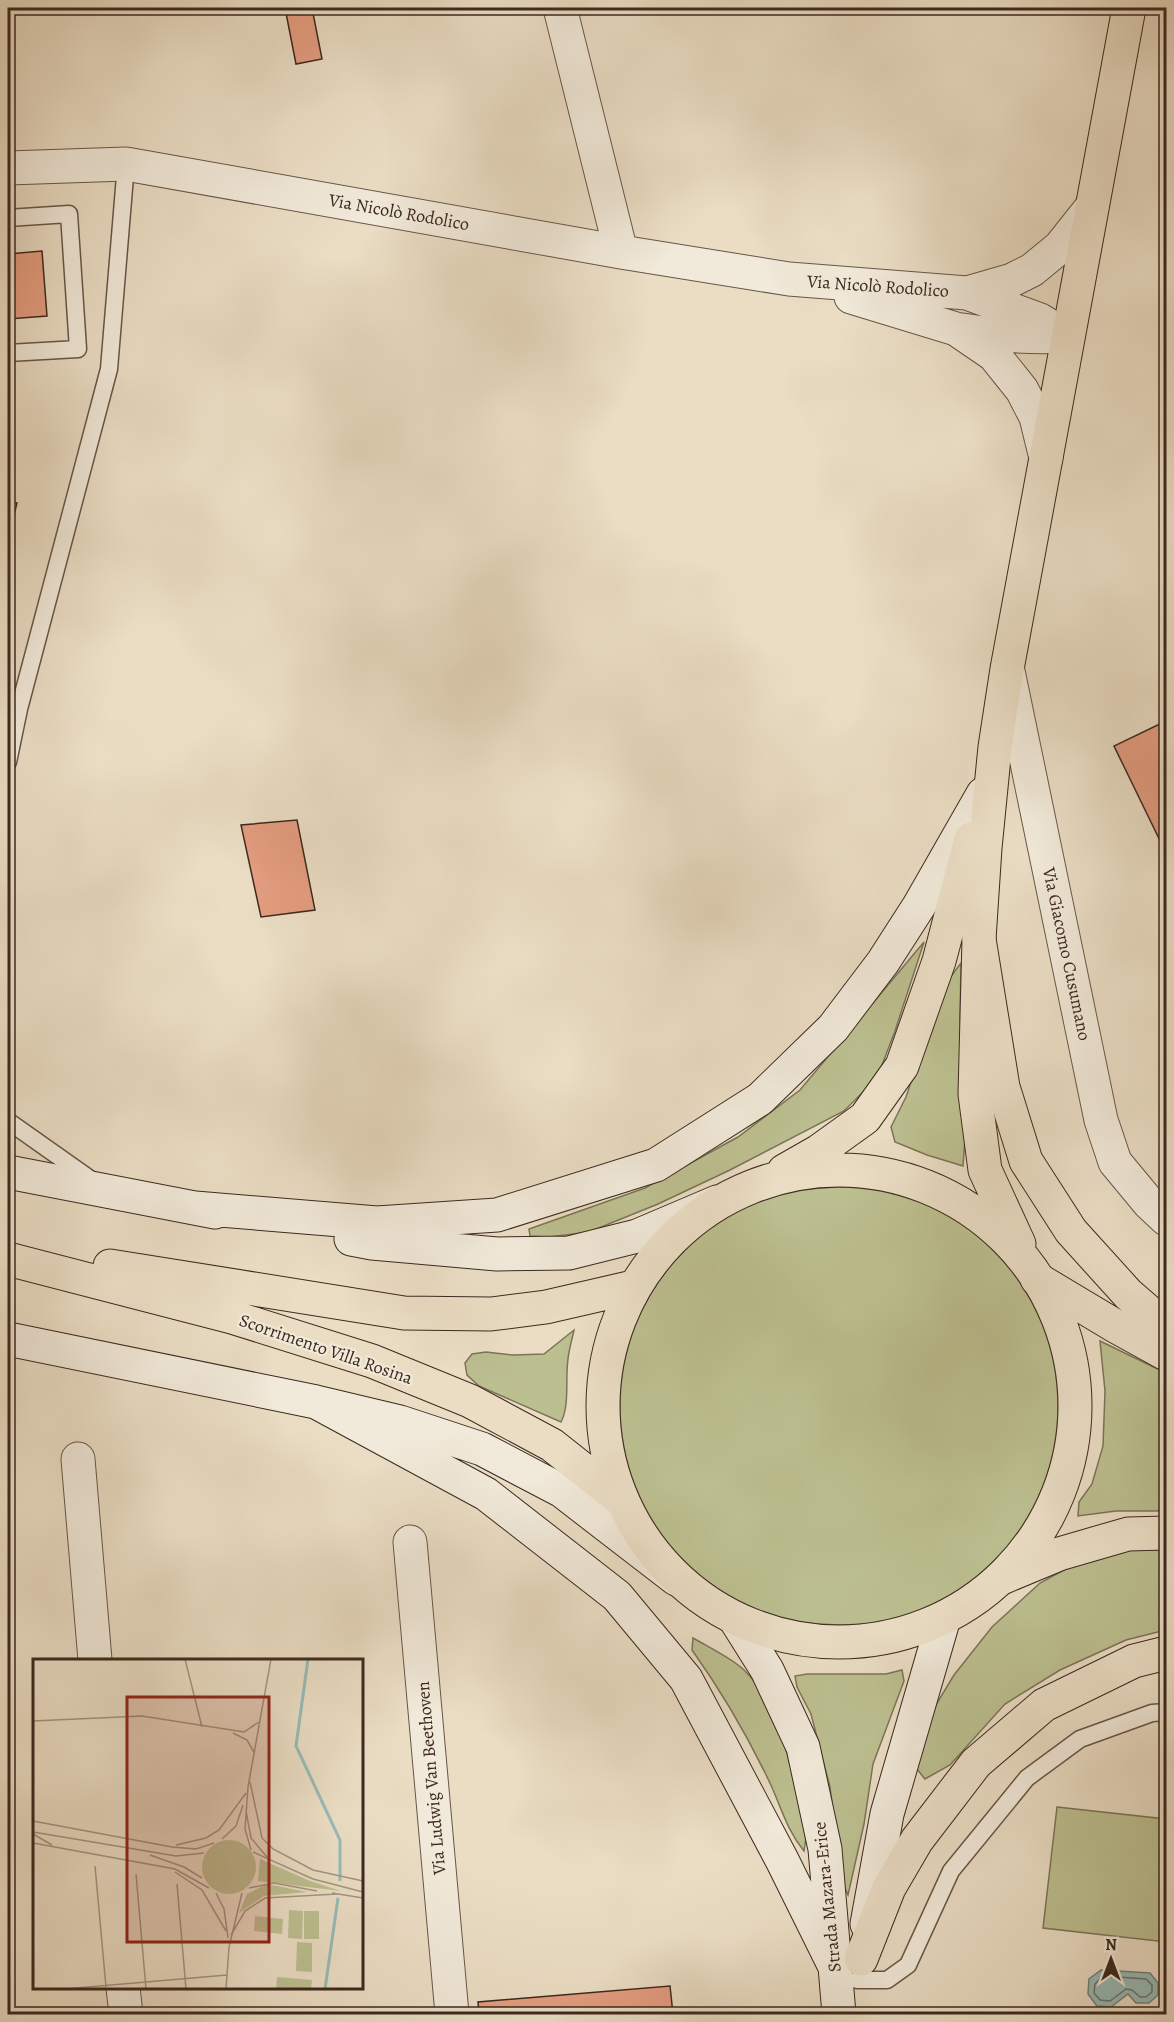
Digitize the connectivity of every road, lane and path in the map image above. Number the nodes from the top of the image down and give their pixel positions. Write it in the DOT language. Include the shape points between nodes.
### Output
graph roads {
  1 [pos="560,8"];
  2 [pos="1129,8"];
  3 [pos="126,164"];
  4 [pos="8,168"];
  5 [pos="1091,208"];
  6 [pos="8,218"];
  7 [pos="621,252"];
  8 [pos="789,279"];
  9 [pos="967,293"];
  10 [pos="956,329"];
  11 [pos="1068,336"];
  12 [pos="8,353"];
  13 [pos="1046,458"];
  14 [pos="1007,669"];
  15 [pos="995,747"];
  16 [pos="8,762"];
  17 [pos="982,794"];
  18 [pos="979,939"];
  19 [pos="8,1121"];
  20 [pos="8,1172"];
  21 [pos="772,1178"];
  22 [pos="108,1191"];
  23 [pos="717,1202"];
  24 [pos="195,1208"];
  25 [pos="1167,1219"];
  26 [pos="8,1251"];
  27 [pos="8,1259"];
  28 [pos="1032,1269"];
  29 [pos="633,1287"];
  30 [pos="1167,1326"];
  31 [pos="8,1339"];
  32 [pos="1167,1354"];
  33 [pos="316,1402"];
  34 [pos="78,1459"];
  35 [pos="619,1498"];
  36 [pos="1167,1533"];
  37 [pos="410,1542"];
  38 [pos="1004,1577"];
  39 [pos="676,1579"];
  40 [pos="944,1618"];
  41 [pos="735,1619"];
  42 [pos="1167,1653"];
  43 [pos="95,1659"];
  44 [pos="1167,1712"];
  45 [pos="851,1969"];
  46 [pos="123,1989"];
  47 [pos="126,2014"];
  48 [pos="452,2014"];
  49 [pos="839,2014"];
  50 [pos="851,2014"];
  1 -- 7 [label="street"];
  2 -- 5 [label="main road"];
  3 -- 4 [label="street, Via Nicolò Rodolico"];
  3 -- 7 [label="street, Via Nicolò Rodolico"];
  3 -- 16 [label="lane" via="109,369"];
  5 -- 9 [label="street, Via Nicolò Rodolico" via="1060,247 1032,270"];
  5 -- 11 [label="main road"];
  6 -- 12 [label="lane" via="69,214 78,349"];
  7 -- 8 [label="street, Via Nicolò Rodolico"];
  8 -- 9 [label="street, Via Nicolò Rodolico"];
  8 -- 10 [label="street, Via Nicolò Rodolico"];
  9 -- 11 [label="street, Via Nicolò Rodolico" via="1040,320"];
  10 -- 11 [label="street, Via Nicolò Rodolico" via="1029,338"];
  10 -- 13 [label="street, Via Nicolò Rodolico" via="994,355 1022,390 1036,417"];
  11 -- 13 [label="main road"];
  13 -- 14 [label="main road"];
  14 -- 15 [label="main road"];
  14 -- 25 [label="street, Via Giacomo Cusumano" via="1101,1120 1115,1162"];
  15 -- 17 [label="main road"];
  15 -- 18 [label="main road"];
  17 -- 21 [label="main road" via="939,961 902,1066 865,1118"];
  17 -- 24 [label="street" via="913,915 833,1029 760,1099 656,1165 497,1215 377,1223"];
  18 -- 28 [label="main road" via="975,1094 986,1170"];
  18 -- 30 [label="main road" via="1003,1087 1026,1161 1071,1231 1128,1294"];
  19 -- 22 [label="lane"];
  20 -- 22 [label="street"];
  21 -- 23 [label="main road"];
  21 -- 28 [label="main road" via="842,1168 911,1180 975,1211"];
  22 -- 24 [label="street"];
  23 -- 24 [label="street" via="637,1236 569,1253 497,1254 372,1243"];
  23 -- 29 [label="main road" via="669,1239"];
  26 -- 29 [label="main road, Scorrimento Villa Rosina" via="404,1313 490,1314 546,1307"];
  27 -- 35 [label="main road, Scorrimento Villa Rosina" via="232,1317 372,1361 470,1401 552,1445"];
  28 -- 32 [label="main road" via="1117,1327"];
  28 -- 38 [label="main road" via="1061,1320 1076,1388 1071,1457 1046,1522"];
  29 -- 35 [label="main road" via="606,1354 602,1427"];
  31 -- 33 [label="street"];
  33 -- 39 [label="street" via="400,1422 482,1449 562,1491"];
  33 -- 45 [label="street" via="486,1494 616,1596 686,1679 782,1860"];
  34 -- 43 [label="street"];
  35 -- 39 [label="main road" via="643,1541"];
  36 -- 38 [label="main road" via="1128,1534 1059,1554"];
  37 -- 48 [label="street, Via Ludwig Van Beethoven"];
  38 -- 40 [label="main road"];
  39 -- 41 [label="main road"];
  40 -- 41 [label="main road" via="876,1640 804,1640"];
  40 -- 45 [label="street, Strada Mazara-Erice" via="887,1814"];
  41 -- 45 [label="street, Strada Mazara-Erice" via="767,1670 803,1748"];
  42 -- 45 [label="main road" via="1134,1661 1044,1705 976,1762 912,1849"];
  44 -- 45 [label="lane" via="1152,1713 1080,1739 1027,1778 951,1870 908,1965 887,1980"];
  45 -- 49 [label="street, Strada Mazara-Erice"];
  45 -- 50 [label="street, Strada Mazara-Erice"];
  46 -- 47 [label="street"];
}
